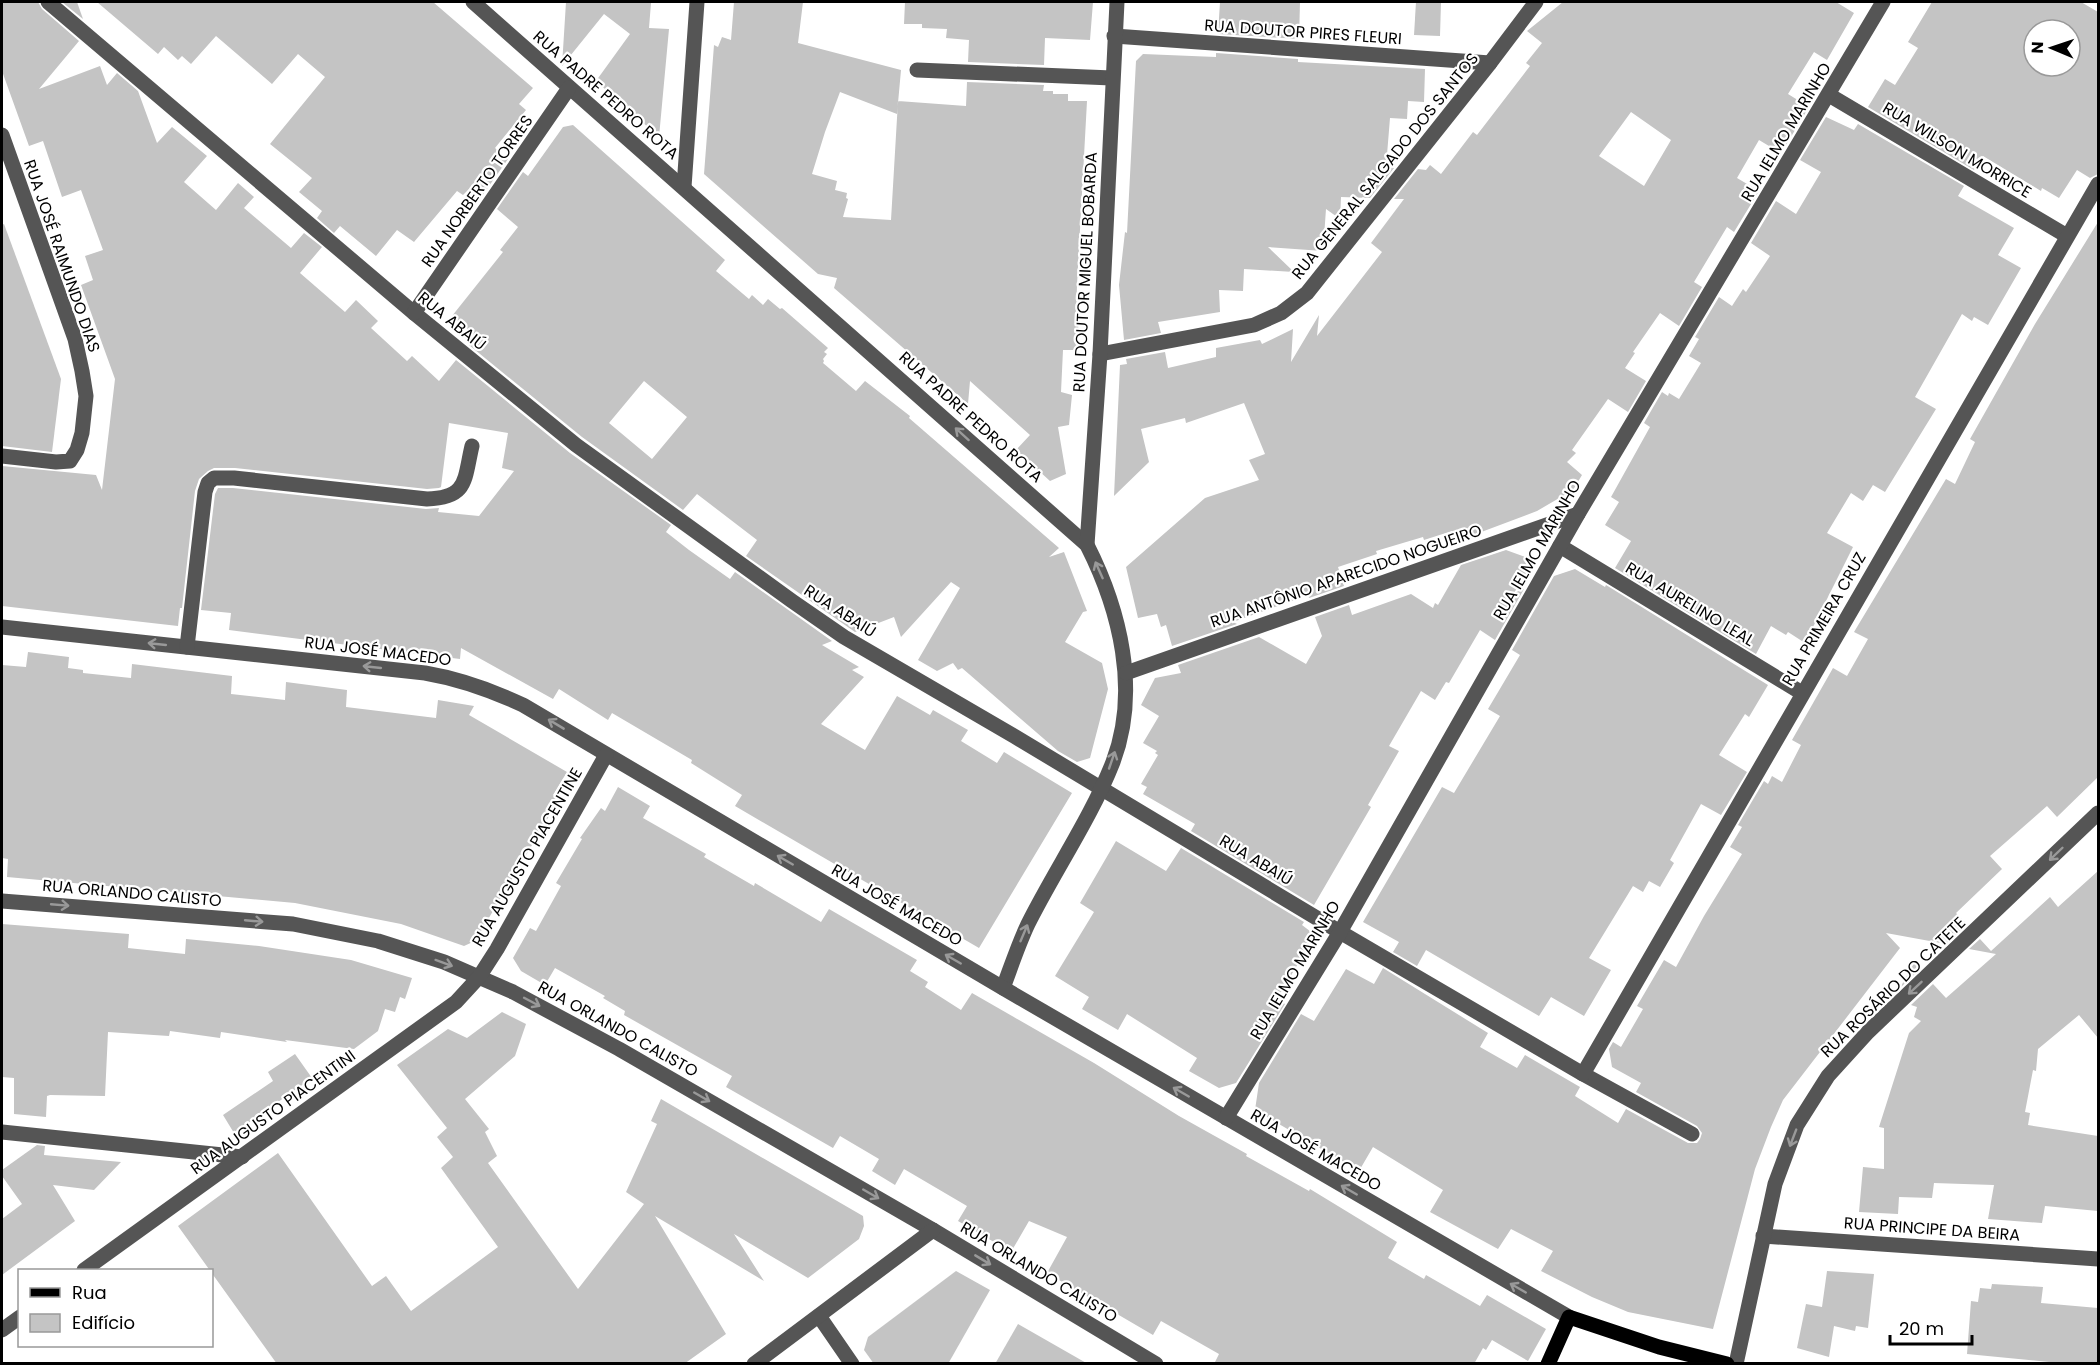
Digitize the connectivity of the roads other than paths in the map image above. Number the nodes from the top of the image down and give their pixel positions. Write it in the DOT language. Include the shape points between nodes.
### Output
graph roads {
  1 [pos="48,2"];
  2 [pos="473,2"];
  3 [pos="697,2"];
  4 [pos="1117,2"];
  5 [pos="1536,2"];
  6 [pos="1883,2"];
  7 [pos="1114,36"];
  8 [pos="1490,63"];
  9 [pos="916,70"];
  10 [pos="1112,78"];
  11 [pos="569,88"];
  12 [pos="1829,95"];
  13 [pos="2,135"];
  14 [pos="2098,184"];
  15 [pos="684,187"];
  16 [pos="2067,236"];
  17 [pos="414,313"];
  18 [pos="1100,354"];
  19 [pos="472,446"];
  20 [pos="2,456"];
  21 [pos="1578,514"];
  22 [pos="1088,545"];
  23 [pos="1560,546"];
  24 [pos="2,627"];
  25 [pos="187,647"];
  26 [pos="1126,673"];
  27 [pos="1802,693"];
  28 [pos="606,755"];
  29 [pos="1101,788"];
  30 [pos="2098,813"];
  31 [pos="2,901"];
  32 [pos="1340,932"];
  33 [pos="479,977"];
  34 [pos="1003,988"];
  35 [pos="1583,1074"];
  36 [pos="1226,1118"];
  37 [pos="2,1132"];
  38 [pos="1692,1134"];
  39 [pos="242,1157"];
  40 [pos="933,1230"];
  41 [pos="1763,1236"];
  42 [pos="2098,1259"];
  43 [pos="85,1269"];
  44 [pos="819,1316"];
  45 [pos="1569,1317"];
  46 [pos="18,1318"];
  47 [pos="2,1330"];
  48 [pos="754,1364"];
  49 [pos="852,1364"];
  50 [pos="1156,1364"];
  51 [pos="1548,1364"];
  52 [pos="1726,1364"];
  53 [pos="1736,1364"];
  1 -- 17 [label="street, RUA ABAIÚ"];
  2 -- 11 [label="street, RUA PADRE PEDRO ROTA"];
  3 -- 15 [label="street"];
  4 -- 7 [label="street, RUA DOUTOR MIGUEL BOBARDA"];
  5 -- 8 [label="street, RUA GENERAL SALGADO DOS SANTOS"];
  6 -- 12 [label="street, RUA IELMO MARINHO"];
  7 -- 8 [label="street, RUA DOUTOR PIRES FLEURI"];
  7 -- 10 [label="street, RUA DOUTOR MIGUEL BOBARDA"];
  8 -- 18 [label="street, RUA GENERAL SALGADO DOS SANTOS" via="1307,293 1281,313 1254,325"];
  9 -- 10 [label="street"];
  10 -- 18 [label="street, RUA DOUTOR MIGUEL BOBARDA"];
  11 -- 15 [label="street, RUA PADRE PEDRO ROTA"];
  11 -- 17 [label="street, RUA NORBERTO TORRES"];
  12 -- 16 [label="street, RUA WILSON MORRICE"];
  12 -- 21 [label="street, RUA IELMO MARINHO"];
  13 -- 20 [label="street, RUA JOSÉ RAIMUNDO DIAS" via="75,339 86,396 82,432 70,461"];
  14 -- 16 [label="street, RUA PRIMEIRA CRUZ"];
  22 -- 15 [label="street, RUA PADRE PEDRO ROTA, one-way"];
  16 -- 27 [label="street, RUA PRIMEIRA CRUZ"];
  17 -- 29 [label="street, RUA ABAIÚ" via="576,445 792,602 844,637"];
  18 -- 22 [label="street, RUA DOUTOR MIGUEL BOBARDA"];
  19 -- 25 [label="street" via="464,482 456,493 444,499 214,478 205,492"];
  21 -- 23 [label="street, RUA IELMO MARINHO"];
  21 -- 26 [label="street, RUA ANTÔNIO APARECIDO NOGUEIRO"];
  26 -- 22 [label="street, RUA PADRE PEDRO ROTA, one-way" via="1102,575"];
  23 -- 27 [label="street, RUA AURELINO LEAL"];
  23 -- 32 [label="street, RUA IELMO MARINHO"];
  25 -- 24 [label="street, RUA JOSÉ MACEDO, one-way"];
  28 -- 25 [label="street, RUA JOSÉ MACEDO, one-way" via="524,705 454,678"];
  29 -- 26 [label="street, RUA PADRE PEDRO ROTA, one-way" via="1123,722"];
  27 -- 35 [label="street, RUA PRIMEIRA CRUZ"];
  28 -- 33 [label="street, RUA AUGUSTO PIACENTINE"];
  34 -- 28 [label="street, RUA JOSÉ MACEDO, one-way"];
  29 -- 32 [label="street, RUA ABAIÚ"];
  34 -- 29 [label="street, RUA PADRE PEDRO ROTA, one-way" via="1027,926"];
  30 -- 41 [label="street, RUA ROSÁRIO DO CATETE, one-way" via="1868,1032 1828,1076 1797,1125 1775,1184"];
  31 -- 33 [label="street, RUA ORLANDO CALISTO, one-way" via="294,924 378,941"];
  32 -- 35 [label="street, RUA ABAIÚ"];
  32 -- 36 [label="street, RUA IELMO MARINHO"];
  33 -- 39 [label="street, RUA AUGUSTO PIACENTINI" via="456,1002"];
  33 -- 40 [label="street, RUA ORLANDO CALISTO, one-way" via="619,1049"];
  36 -- 34 [label="street, RUA JOSÉ MACEDO, one-way"];
  35 -- 38 [label="street, RUA ABAIÚ"];
  45 -- 36 [label="street, RUA JOSÉ MACEDO, one-way"];
  37 -- 39 [label="street"];
  39 -- 43 [label="street, RUA AUGUSTO PIACENTINI"];
  40 -- 44 [label="street"];
  40 -- 50 [label="street, RUA ORLANDO CALISTO, one-way"];
  41 -- 42 [label="street, RUA PRINCIPE DA BEIRA"];
  41 -- 53 [label="street, RUA ROSÁRIO DO CATETE"];
  44 -- 48 [label="street"];
  44 -- 49 [label="street"];
  45 -- 51 [label="main road"];
  45 -- 52 [label="main road, RUA JOSÉ MACEDO"];
  46 -- 47 [label="street"];
}
